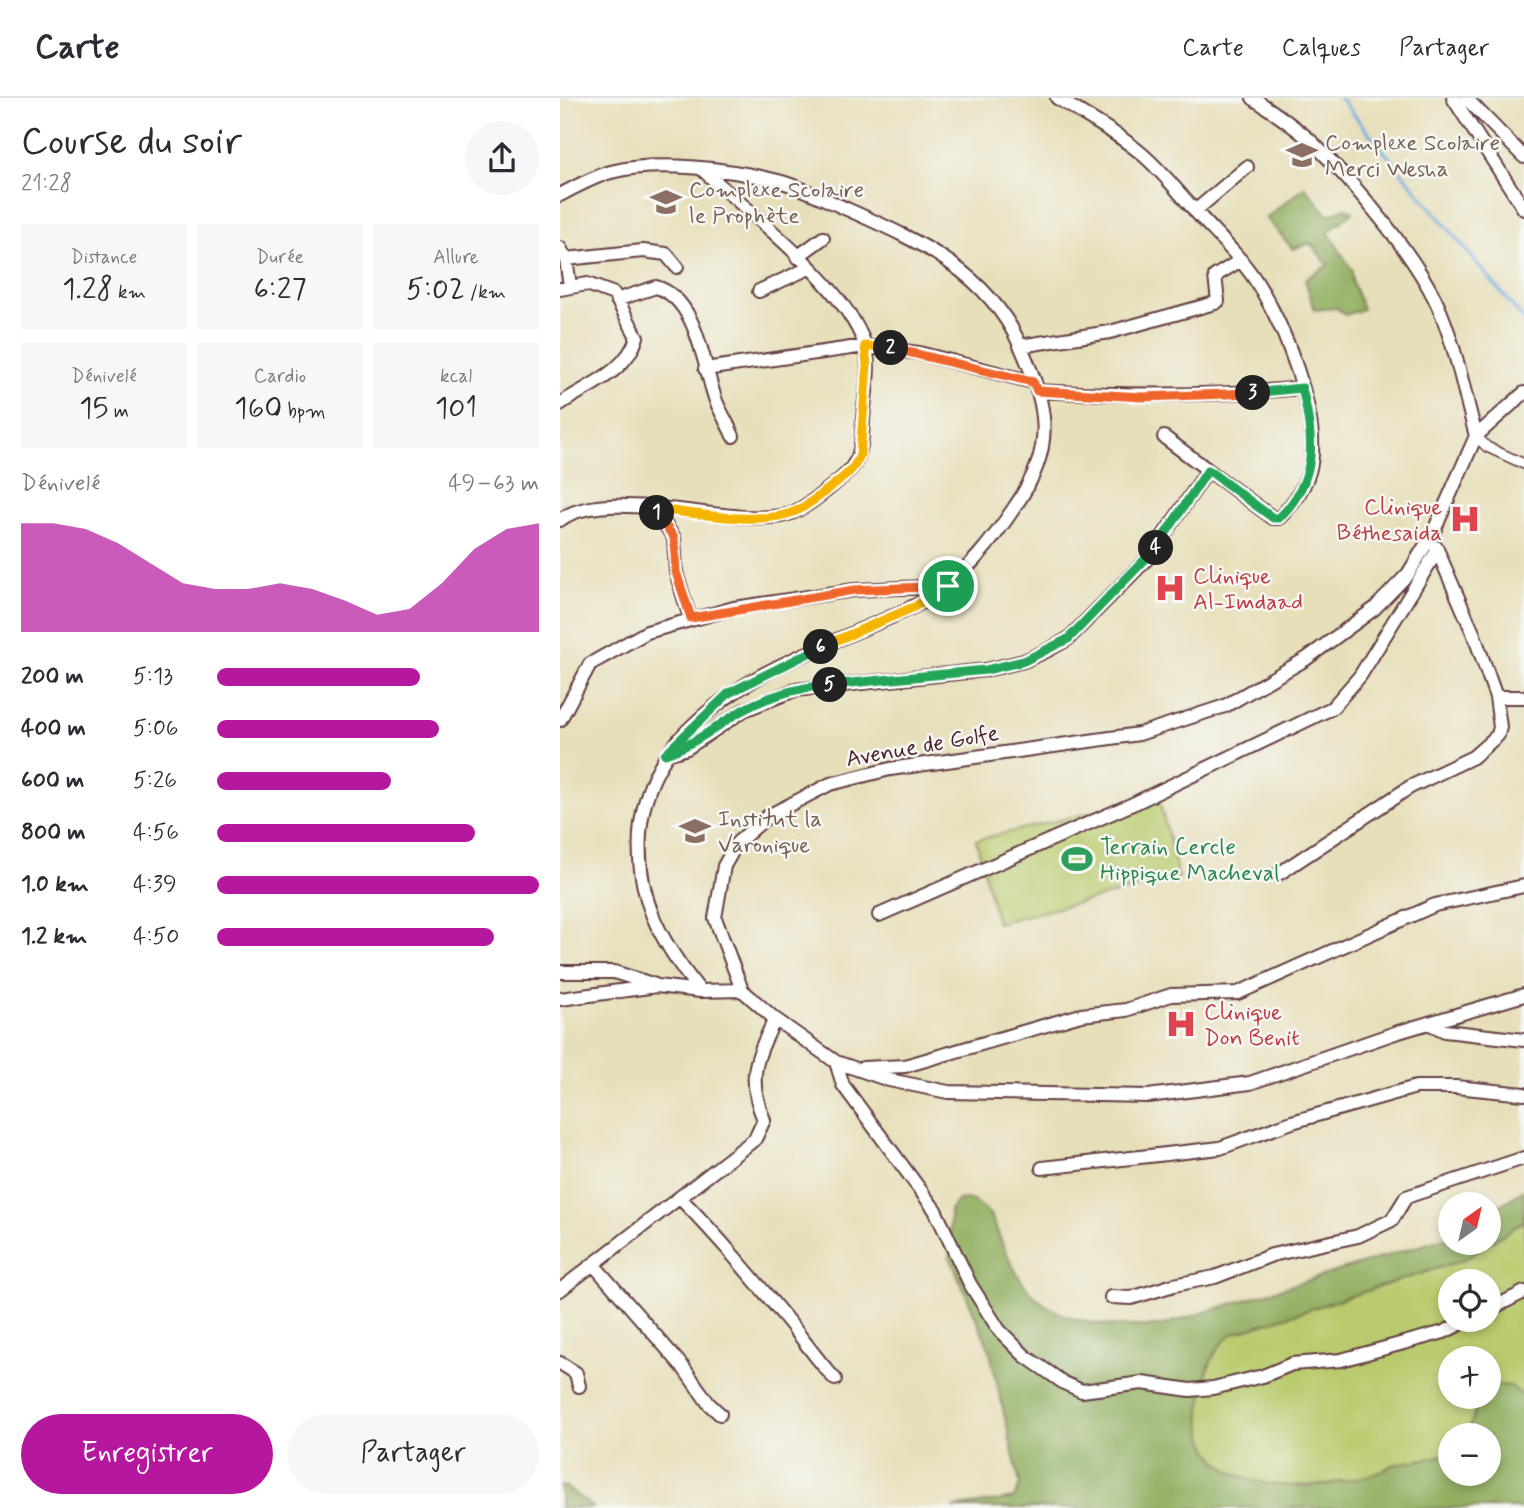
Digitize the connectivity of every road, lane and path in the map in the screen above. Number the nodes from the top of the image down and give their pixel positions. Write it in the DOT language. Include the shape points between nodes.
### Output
graph roads {
  1 [pos="1057,98"];
  2 [pos="1253,98"];
  3 [pos="1453,98"];
  4 [pos="1466,98"];
  5 [pos="1524,158"];
  6 [pos="1247,167"];
  7 [pos="704,170"];
  8 [pos="560,195"];
  9 [pos="1524,209"];
  10 [pos="1195,211"];
  11 [pos="822,238"];
  12 [pos="563,253"];
  13 [pos="797,257"];
  14 [pos="1241,260"];
  15 [pos="677,267"];
  16 [pos="809,268"];
  17 [pos="565,287"];
  18 [pos="758,291"];
  19 [pos="619,299"];
  20 [pos="865,346"];
  21 [pos="1020,346"];
  22 [pos="705,369"];
  23 [pos="1035,386"];
  24 [pos="1302,388"];
  25 [pos="1524,393"];
  26 [pos="560,404"];
  27 [pos="733,436"];
  28 [pos="1476,436"];
  29 [pos="1164,438"];
  30 [pos="1524,464"];
  31 [pos="1208,470"];
  32 [pos="654,509"];
  33 [pos="560,520"];
  34 [pos="1433,533"];
  35 [pos="1437,551"];
  36 [pos="948,586"];
  37 [pos="691,618"];
  38 [pos="1496,697"];
  39 [pos="1524,697"];
  40 [pos="560,720"];
  41 [pos="665,754"];
  42 [pos="1280,873"];
  43 [pos="1524,886"];
  44 [pos="879,915"];
  45 [pos="561,968"];
  46 [pos="657,986"];
  47 [pos="741,990"];
  48 [pos="700,991"];
  49 [pos="1524,995"];
  50 [pos="560,999"];
  51 [pos="775,1019"];
  52 [pos="1428,1023"];
  53 [pos="1524,1040"];
  54 [pos="836,1062"];
  55 [pos="859,1068"];
  56 [pos="1524,1094"];
  57 [pos="1524,1158"];
  58 [pos="1042,1168"];
  59 [pos="680,1198"];
  60 [pos="593,1264"];
  61 [pos="560,1290"];
  62 [pos="1524,1292"];
  63 [pos="1111,1297"];
  64 [pos="1501,1304"];
  65 [pos="1444,1332"];
  66 [pos="560,1363"];
  67 [pos="835,1379"];
  68 [pos="579,1386"];
  69 [pos="720,1414"];
  1 -- 10 [label="street" via="1143,155"];
  2 -- 28 [label="street" via="1311,142 1380,220 1425,282 1441,312"];
  3 -- 9 [label="street"];
  4 -- 5 [label="street"];
  6 -- 10 [label="street"];
  7 -- 8 [label="street" via="633,168 587,181"];
  7 -- 13 [label="street"];
  7 -- 21 [label="street" via="779,181 922,243 979,287 1006,316"];
  10 -- 14 [label="street"];
  11 -- 13 [label="street"];
  12 -- 15 [label="street" via="643,251 666,254"];
  12 -- 17 [label="street"];
  13 -- 16 [label="street"];
  14 -- 21 [label="street" via="1215,275 1215,303 1110,331"];
  14 -- 24 [label="street" via="1271,306"];
  16 -- 18 [label="street"];
  16 -- 20 [label="street" via="840,303"];
  17 -- 19 [label="street" via="587,284"];
  19 -- 22 [label="street" via="656,287 678,301 691,320"];
  19 -- 26 [label="street" via="637,337 632,355"];
  20 -- 22 [label="street"];
  20 -- 23 [label="street" via="919,353"];
  20 -- 32 [label="street" via="860,455 852,469 813,501 780,516"];
  21 -- 23 [label="street"];
  22 -- 27 [label="street"];
  23 -- 24 [label="street" via="1143,397"];
  23 -- 36 [label="street" via="1044,412 1045,434 1036,474 999,530"];
  24 -- 31 [label="street" via="1311,464 1303,486 1279,518 1268,516"];
  25 -- 28 [label="street"];
  28 -- 30 [label="street" via="1487,447"];
  28 -- 34 [label="street, Avenue de Golfe"];
  29 -- 31 [label="street"];
  31 -- 41 [label="street" via="1149,557 1068,639 1048,650 986,670 795,690 744,710 687,748"];
  32 -- 33 [label="street" via="615,506 584,510"];
  32 -- 37 [label="street" via="674,538 676,572"];
  34 -- 35 [label="street"];
  34 -- 47 [label="street, Avenue de Golfe" via="1408,574 1374,609 1306,659 1225,706 1139,734 1035,746 860,776 830,784 768,817 737,843 724,866 715,918"];
  35 -- 38 [label="street"];
  35 -- 44 [label="street" via="1360,676 1332,708 1135,803"];
  36 -- 37 [label="street" via="854,590"];
  36 -- 41 [label="street" via="914,607 747,682"];
  37 -- 40 [label="street" via="647,632 590,664"];
  38 -- 39 [label="street"];
  38 -- 42 [label="street" via="1500,727 1486,748 1410,787"];
  41 -- 48 [label="street" via="641,820 642,888 670,953"];
  43 -- 55 [label="street" via="1435,905 1238,993 1171,995 1126,1010 1081,1014 905,1066"];
  45 -- 46 [label="street" via="614,972"];
  46 -- 48 [label="street"];
  46 -- 50 [label="street"];
  47 -- 48 [label="street"];
  47 -- 51 [label="street, Avenue de Golfe"];
  49 -- 52 [label="street, Avenue de Golfe"];
  51 -- 54 [label="street, Avenue de Golfe"];
  51 -- 59 [label="street" via="752,1083 763,1127 741,1152"];
  52 -- 53 [label="street" via="1445,1031"];
  52 -- 55 [label="street, Avenue de Golfe" via="1250,1083 1147,1096 948,1093"];
  54 -- 55 [label="street, Avenue de Golfe"];
  54 -- 65 [label="street" via="843,1085 935,1210 970,1284 999,1330 1026,1356 1082,1391 1142,1383 1190,1390 1226,1386 1292,1364 1341,1360"];
  56 -- 58 [label="street" via="1416,1087 1220,1148"];
  57 -- 63 [label="street" via="1406,1197 1392,1220 1358,1236 1272,1255 1215,1277 1131,1298"];
  59 -- 60 [label="street"];
  59 -- 67 [label="street"];
  60 -- 61 [label="street"];
  60 -- 69 [label="street"];
  62 -- 64 [label="street"];
  66 -- 68 [label="street" via="576,1373"];
}
